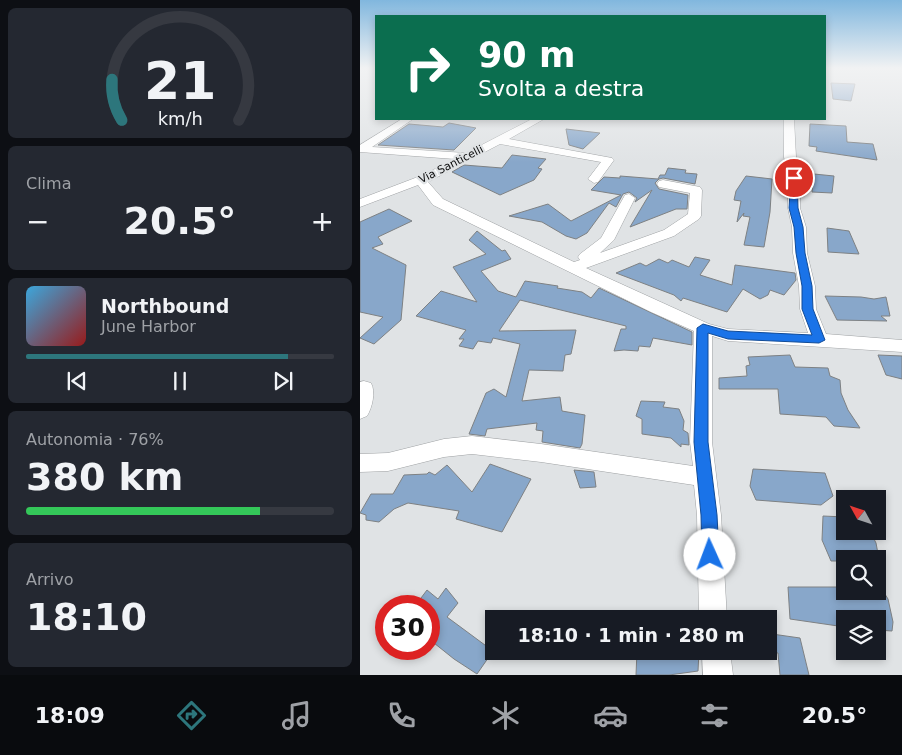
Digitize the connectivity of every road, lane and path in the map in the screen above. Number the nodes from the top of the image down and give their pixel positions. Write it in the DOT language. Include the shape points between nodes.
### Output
graph roads {
  1 [pos="406,120"];
  2 [pos="537,120"];
  3 [pos="789,120"];
  4 [pos="498,140"];
  5 [pos="361,149"];
  6 [pos="465,156"];
  7 [pos="594,179"];
  8 [pos="420,180"];
  9 [pos="663,184"];
  10 [pos="629,198"];
  11 [pos="360,203"];
  12 [pos="573,267"];
  13 [pos="703,328"];
  14 [pos="819,340"];
  15 [pos="902,346"];
  16 [pos="364,388"];
  17 [pos="360,411"];
  18 [pos="360,463"];
  19 [pos="705,477"];
  20 [pos="713,610"];
  21 [pos="717,660"];
  22 [pos="718,675"];
  1 -- 5 [label="street"];
  2 -- 4 [label="street, Via Santicelli"];
  3 -- 14 [label="street" via="800,253 808,309"];
  4 -- 6 [label="street, Via Santicelli"];
  4 -- 7 [label="street" via="608,160"];
  5 -- 6 [label="street"];
  6 -- 8 [label="street, Via Santicelli"];
  8 -- 11 [label="street, Via Santicelli"];
  8 -- 12 [label="street" via="438,202"];
  9 -- 12 [label="street" via="696,190 694,216 669,233"];
  10 -- 12 [label="street" via="607,240"];
  12 -- 13 [label="street"];
  13 -- 14 [label="street" via="728,335"];
  13 -- 19 [label="street" via="701,442"];
  14 -- 15 [label="street"];
  16 -- 17 [label="street"];
  18 -- 19 [label="street" via="370,464 471,445"];
  19 -- 20 [label="street"];
  21 -- 22 [label="street"];
}
